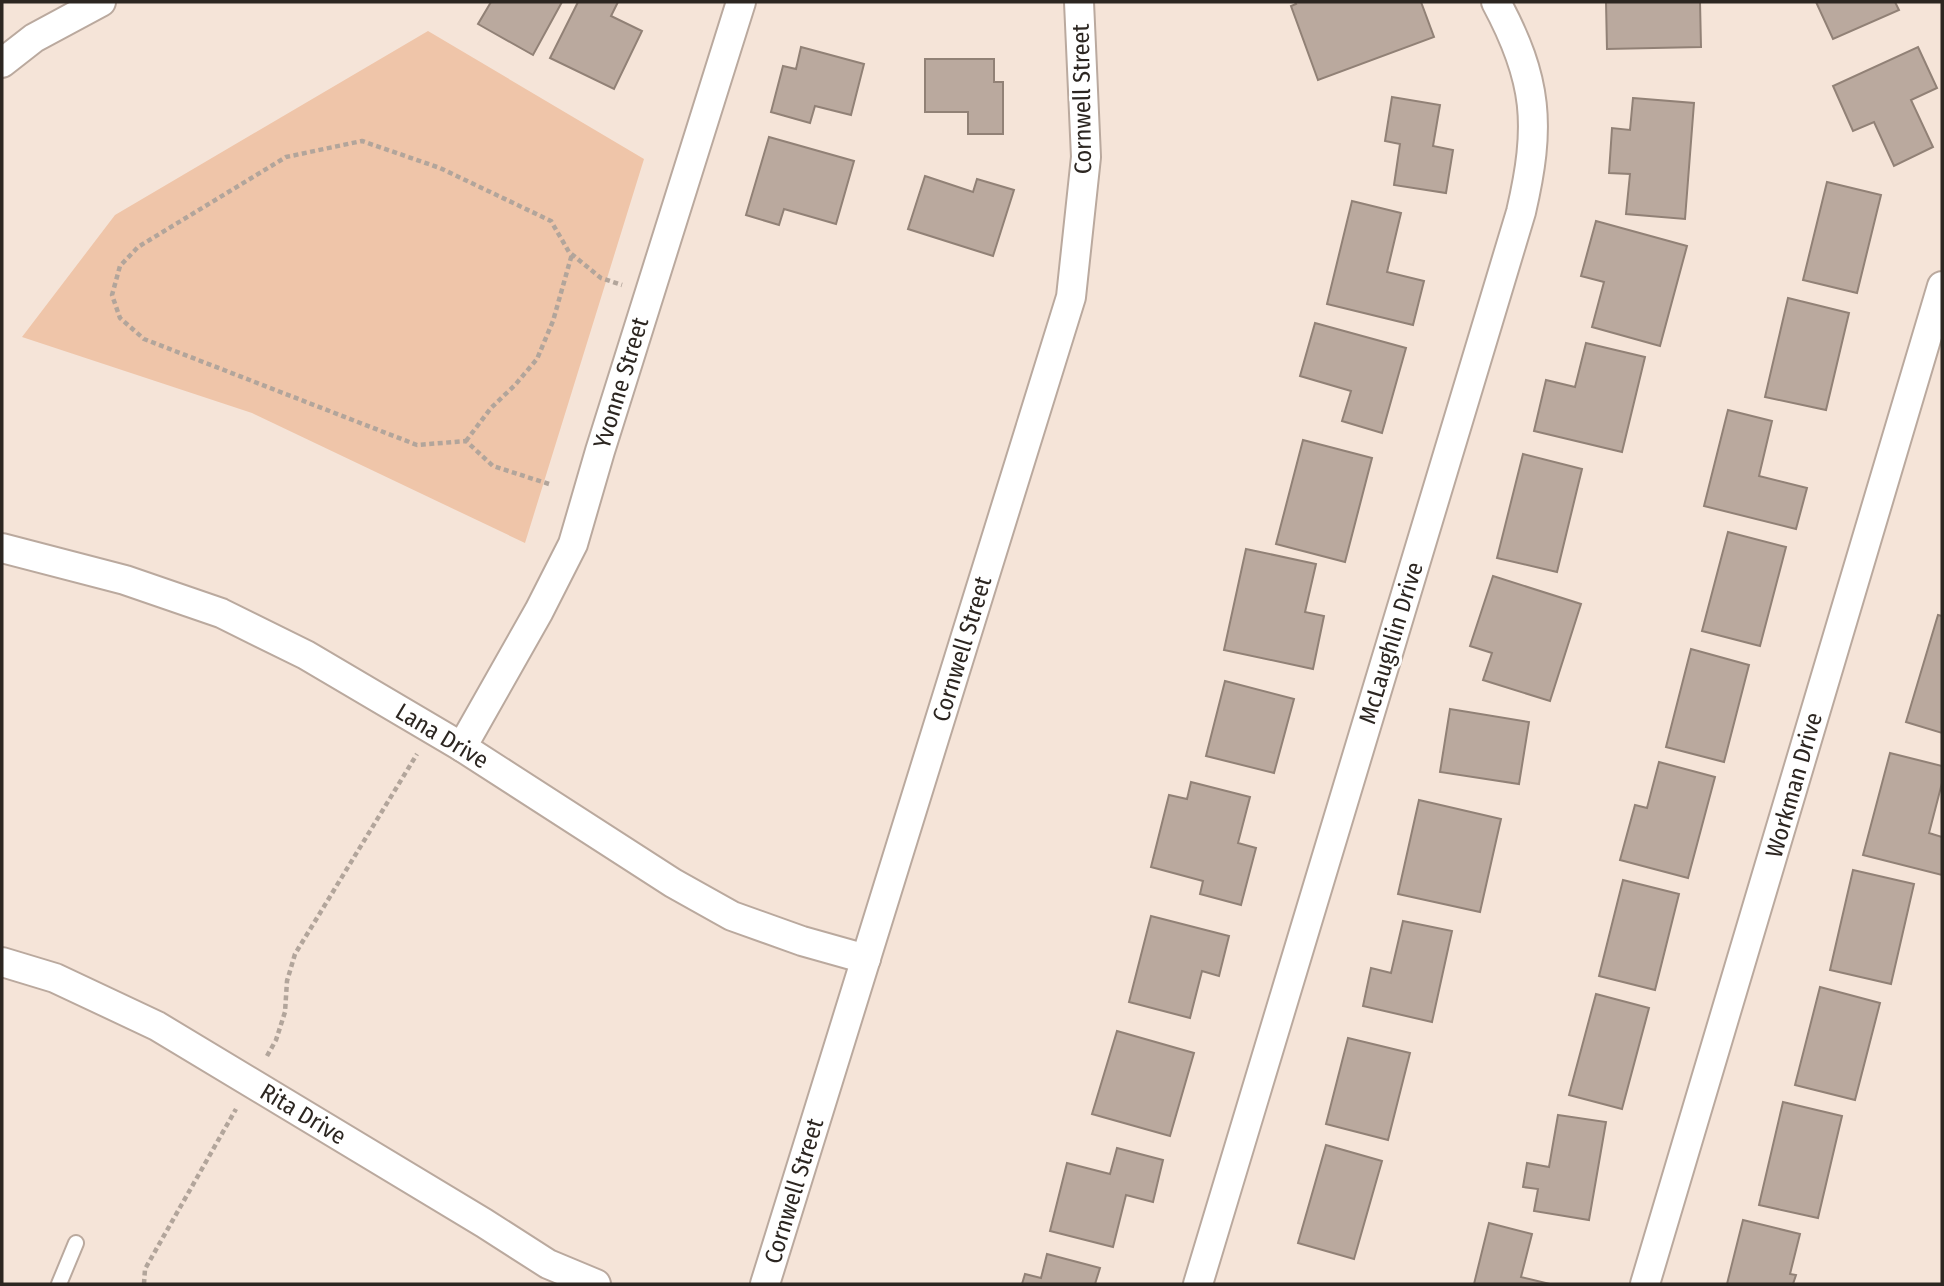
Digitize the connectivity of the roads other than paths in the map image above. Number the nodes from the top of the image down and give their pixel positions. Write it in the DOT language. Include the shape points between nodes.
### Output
graph roads {
  1 [pos="101,2"];
  2 [pos="741,2"];
  3 [pos="1079,2"];
  4 [pos="1496,2"];
  5 [pos="2,63"];
  6 [pos="1942,286"];
  7 [pos="2,548"];
  8 [pos="462,747"];
  9 [pos="866,959"];
  10 [pos="2,962"];
  11 [pos="76,1243"];
  12 [pos="59,1284"];
  13 [pos="596,1284"];
  14 [pos="765,1284"];
  15 [pos="1198,1284"];
  16 [pos="1646,1284"];
  1 -- 5 [label="street" via="34,38"];
  2 -- 8 [label="street, Yvonne Street" via="573,544"];
  3 -- 9 [label="street, Cornwell Street" via="1086,157 1071,297"];
  4 -- 15 [label="street, McLaughlin Drive" via="1522,56 1532,95 1530,174"];
  6 -- 16 [label="street, Workman Drive"];
  7 -- 8 [label="street, Lana Drive" via="125,580 221,613 306,655"];
  8 -- 9 [label="street, Lana Drive" via="732,916"];
  9 -- 14 [label="street, Cornwell Street"];
  10 -- 13 [label="street, Rita Drive" via="55,978 146,1020 548,1264"];
  11 -- 12 [label="lane"];
}
